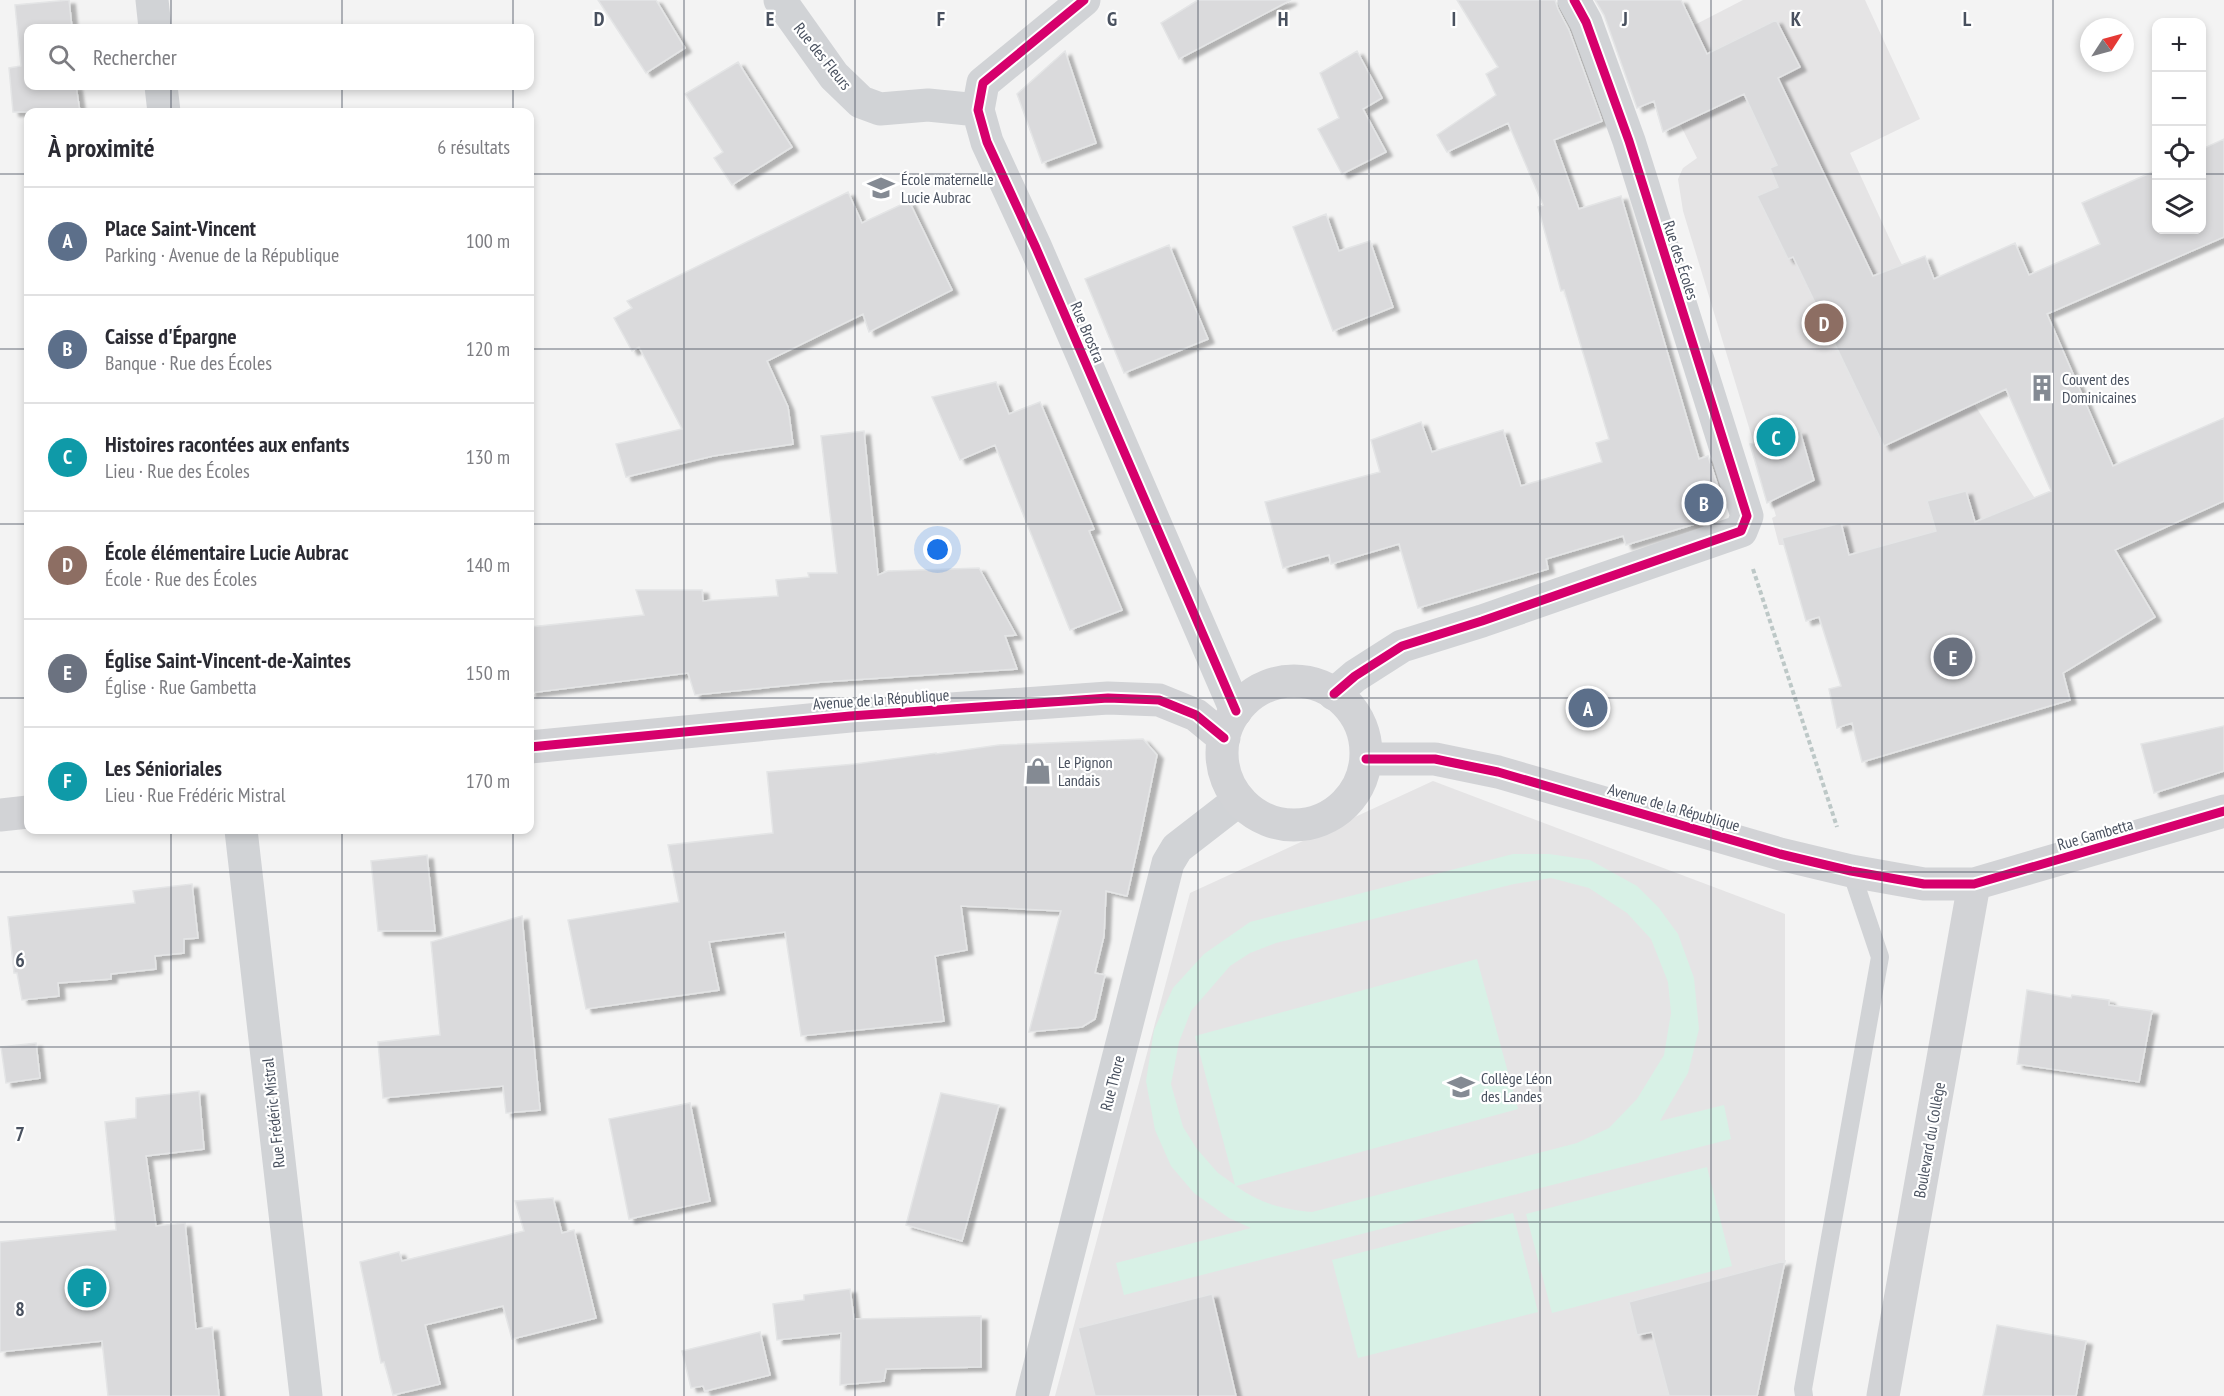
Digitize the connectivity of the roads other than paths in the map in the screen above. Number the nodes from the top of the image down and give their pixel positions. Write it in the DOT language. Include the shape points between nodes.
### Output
graph roads {
  1 [pos="152,0"];
  2 [pos="780,0"];
  3 [pos="1084,0"];
  4 [pos="1574,0"];
  5 [pos="155,24"];
  6 [pos="161,90"];
  7 [pos="164,108"];
  8 [pos="978,110"];
  9 [pos="1334,694"];
  10 [pos="1230,724"];
  11 [pos="534,747"];
  12 [pos="1366,759"];
  13 [pos="1239,800"];
  14 [pos="2224,811"];
  15 [pos="24,812"];
  16 [pos="0,815"];
  17 [pos="241,834"];
  18 [pos="1851,871"];
  19 [pos="1974,884"];
  20 [pos="306,1396"];
  21 [pos="1032,1396"];
  22 [pos="1804,1396"];
  23 [pos="1883,1396"];
  1 -- 5 [label="street"];
  2 -- 8 [label="street, Rue des Fleurs" via="834,76 861,102 880,109 928,105"];
  3 -- 8 [label="street, Rue Brostra" via="983,83"];
  4 -- 9 [label="street, Rue des Écoles" via="1586,22 1629,141 1747,516 1741,531 1402,646"];
  6 -- 7 [label="street"];
  8 -- 10 [label="street, Rue Brostra" via="987,142 1036,248"];
  9 -- 10 [label="main road" via="1315,684 1293,681 1271,685 1251,695"];
  9 -- 12 [label="main road" via="1349,706 1359,722"];
  10 -- 11 [label="main road, Avenue de la République" via="1159,700 1108,698 850,716"];
  10 -- 13 [label="main road" via="1222,760"];
  12 -- 13 [label="main road" via="1360,782 1347,802 1328,817 1305,825 1281,824 1258,815"];
  12 -- 18 [label="main road, Avenue de la République" via="1435,759 1498,772"];
  13 -- 21 [label="street, Rue Thore" via="1178,848 1168,863"];
  14 -- 19 [label="main road, Rue Gambetta"];
  15 -- 16 [label="main road"];
  17 -- 20 [label="street, Rue Frédéric Mistral"];
  18 -- 19 [label="main road, Avenue de la République" via="1924,884"];
  18 -- 22 [label="lane" via="1880,957"];
  19 -- 23 [label="main road, Boulevard du Collège"];
}
